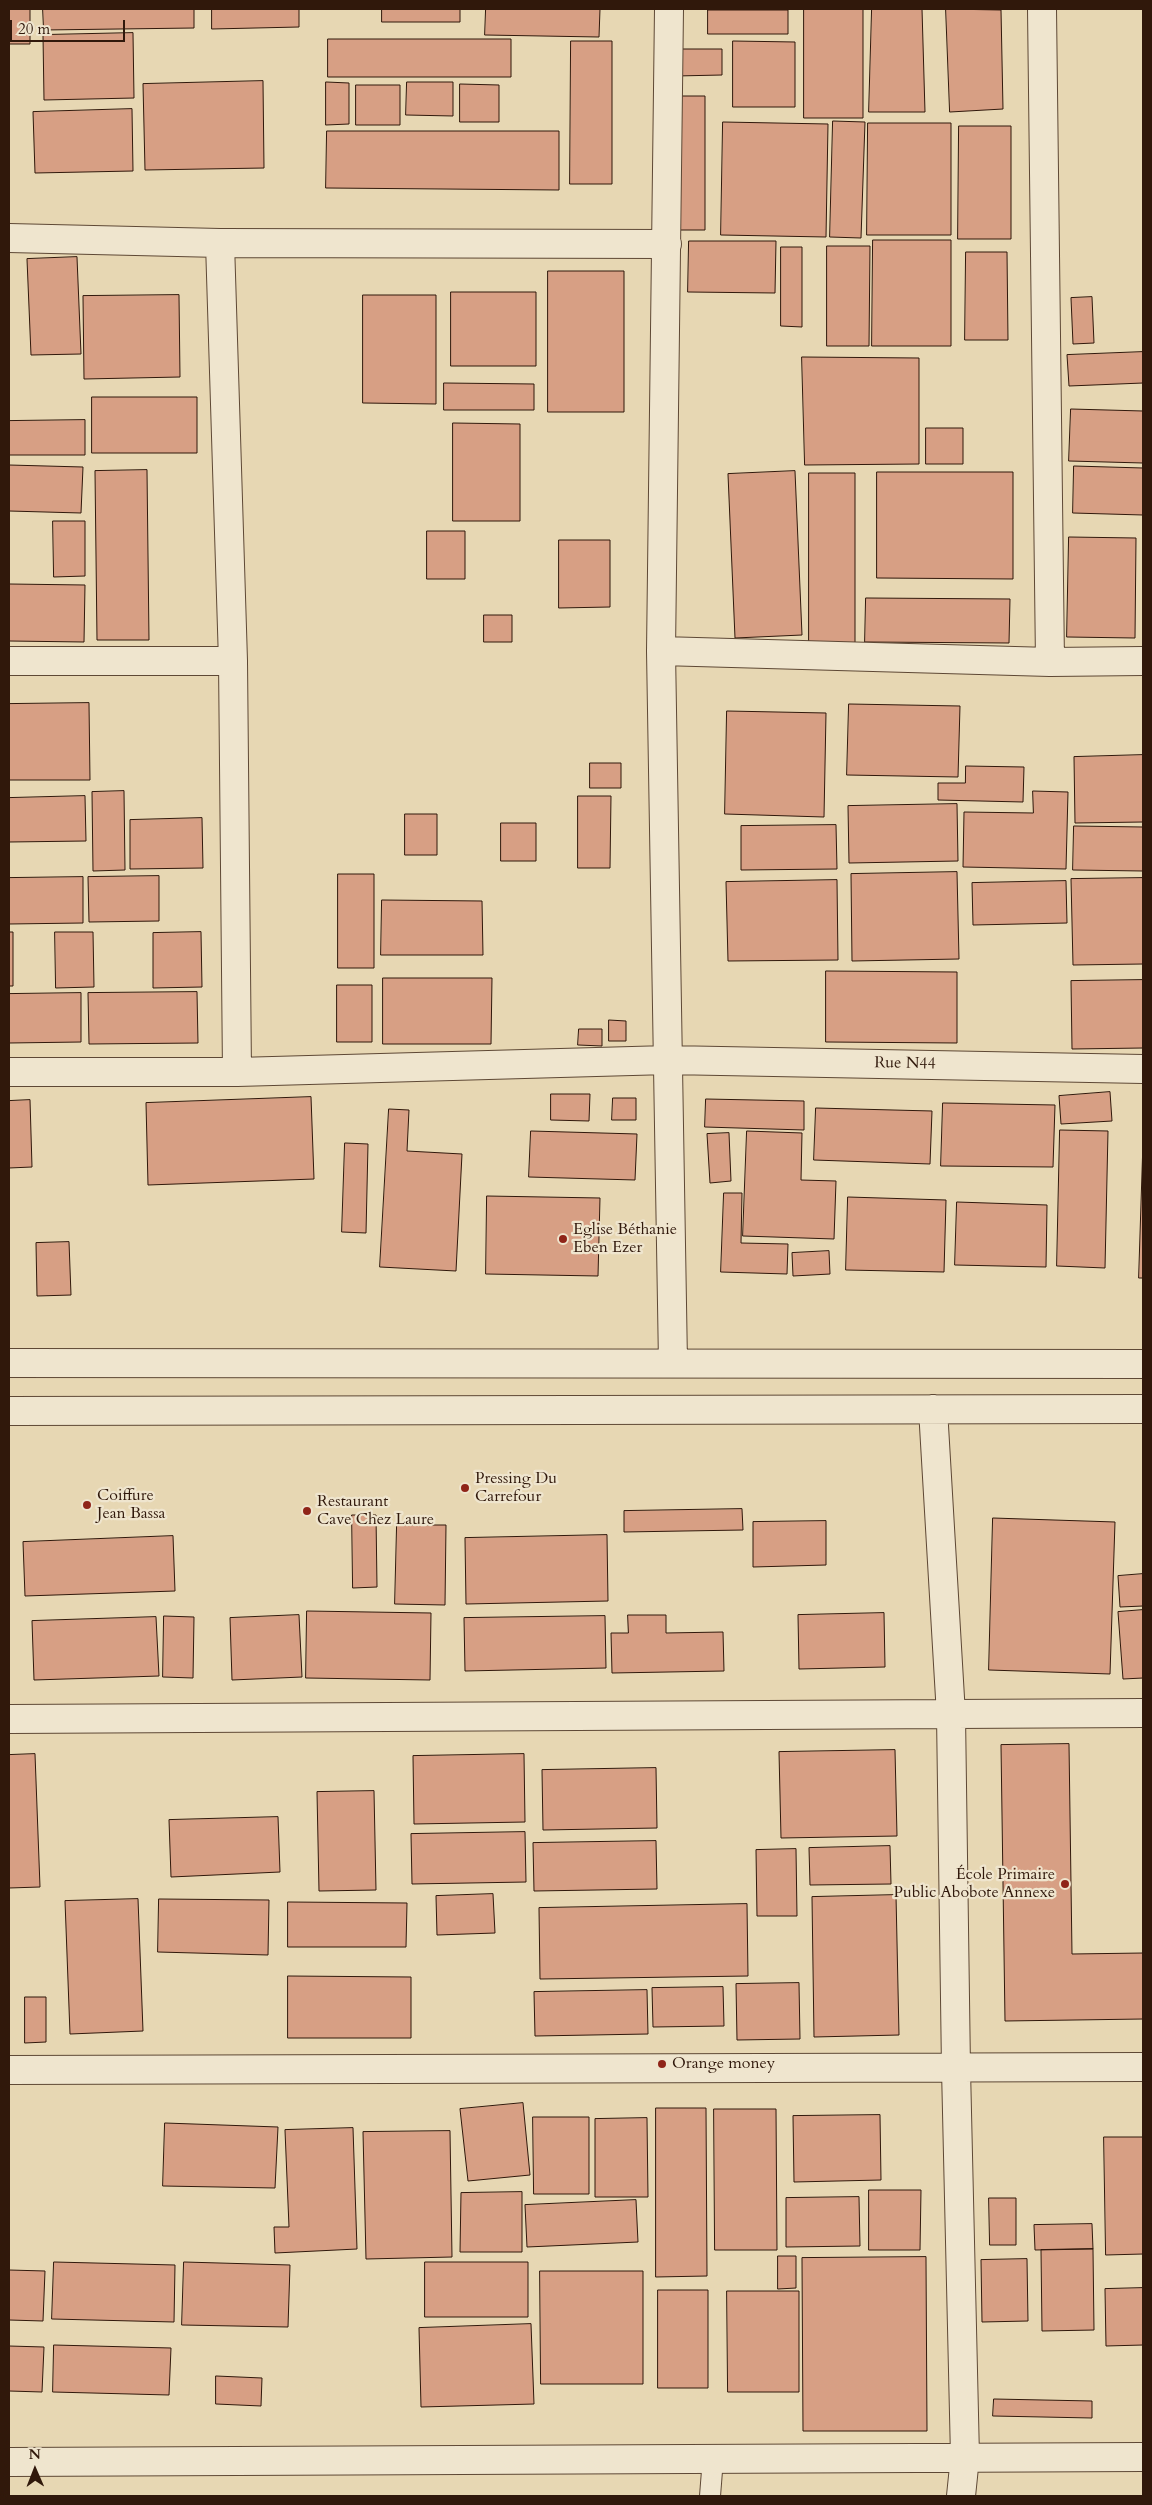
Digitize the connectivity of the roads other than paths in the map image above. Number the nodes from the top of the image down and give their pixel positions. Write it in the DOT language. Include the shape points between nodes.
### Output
graph roads {
  1 [pos="668,9"];
  2 [pos="1042,9"];
  3 [pos="9,238"];
  4 [pos="220,243"];
  5 [pos="667,244"];
  6 [pos="661,651"];
  7 [pos="9,661"];
  8 [pos="233,661"];
  9 [pos="1143,661"];
  10 [pos="1050,662"];
  11 [pos="668,1060"];
  12 [pos="1143,1069"];
  13 [pos="9,1072"];
  14 [pos="237,1072"];
  15 [pos="9,1363"];
  16 [pos="673,1363"];
  17 [pos="1143,1364"];
  18 [pos="933,1409"];
  19 [pos="1143,1409"];
  20 [pos="9,1410"];
  21 [pos="1143,1713"];
  22 [pos="951,1715"];
  23 [pos="9,1719"];
  24 [pos="1143,2067"];
  25 [pos="956,2069"];
  26 [pos="9,2070"];
  27 [pos="965,2457"];
  28 [pos="1143,2457"];
  29 [pos="713,2458"];
  30 [pos="9,2462"];
  31 [pos="710,2496"];
  32 [pos="961,2496"];
  1 -- 5 [label="street"];
  2 -- 10 [label="street"];
  3 -- 4 [label="street"];
  4 -- 5 [label="street"];
  4 -- 8 [label="street"];
  5 -- 6 [label="street"];
  6 -- 10 [label="street"];
  6 -- 11 [label="street"];
  7 -- 8 [label="street"];
  8 -- 14 [label="street"];
  9 -- 10 [label="street"];
  11 -- 12 [label="street, Rue N44"];
  11 -- 14 [label="street, Rue N44"];
  11 -- 16 [label="street"];
  13 -- 14 [label="street, Rue N44"];
  15 -- 16 [label="street"];
  16 -- 17 [label="street"];
  18 -- 19 [label="street"];
  18 -- 20 [label="street"];
  18 -- 22 [label="street"];
  21 -- 22 [label="street"];
  22 -- 23 [label="street"];
  22 -- 25 [label="street"];
  24 -- 25 [label="street"];
  25 -- 26 [label="street"];
  25 -- 27 [label="street"];
  27 -- 28 [label="street"];
  27 -- 29 [label="street"];
  27 -- 32 [label="street"];
  29 -- 30 [label="street"];
  29 -- 31 [label="lane"];
}
